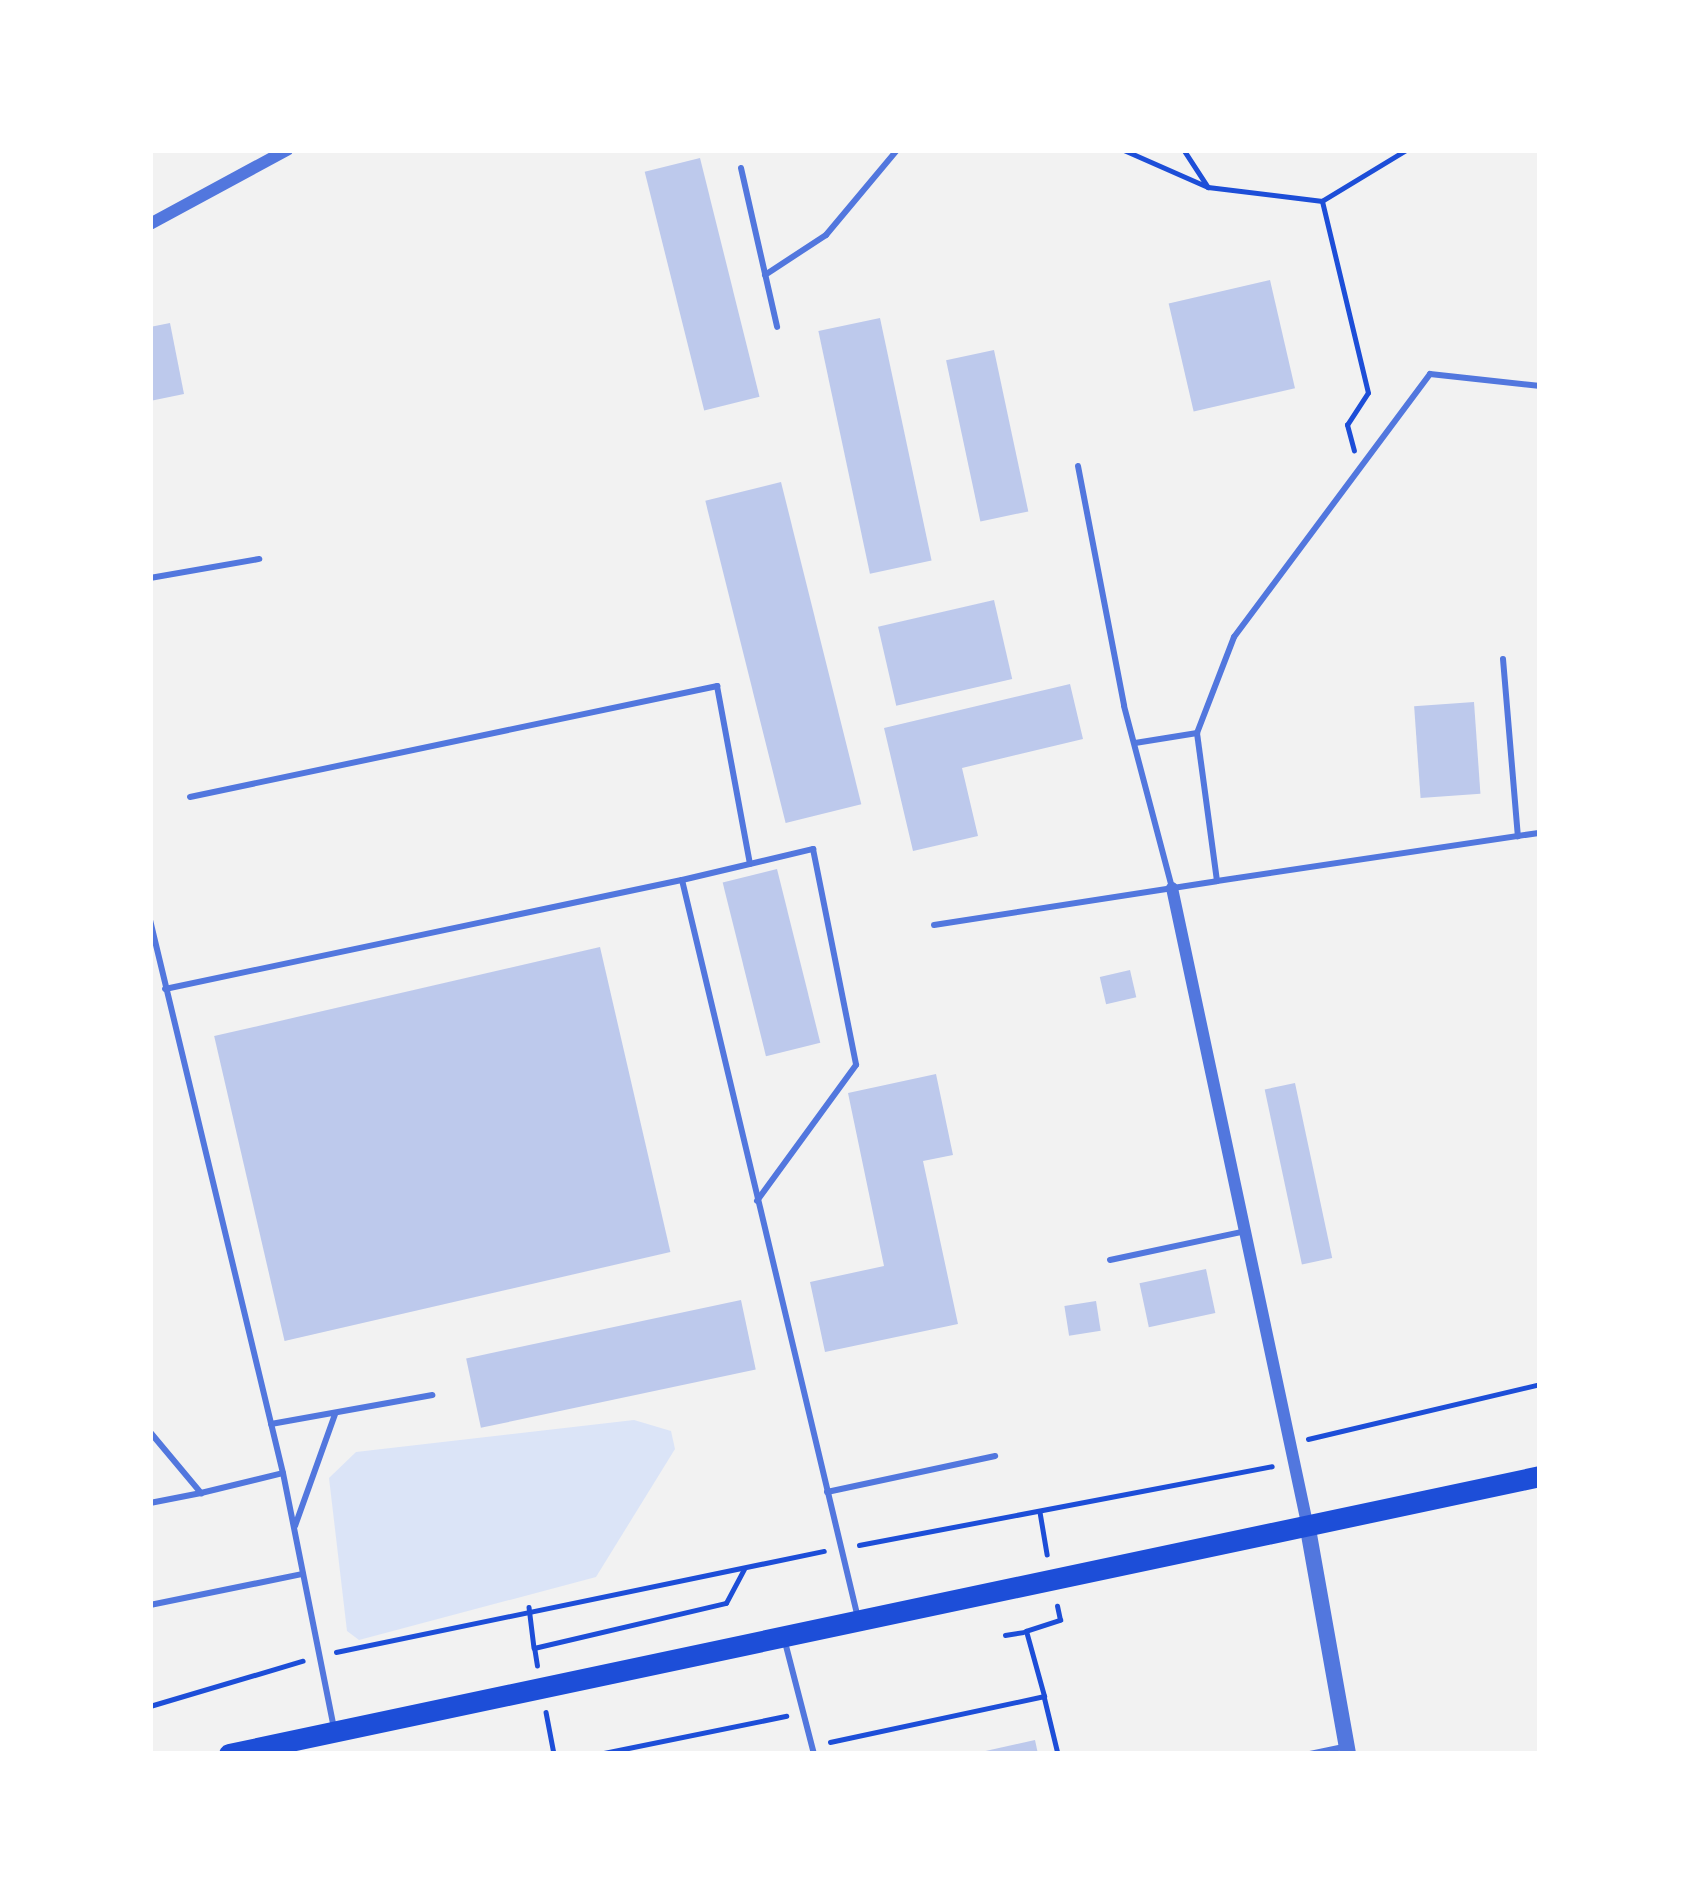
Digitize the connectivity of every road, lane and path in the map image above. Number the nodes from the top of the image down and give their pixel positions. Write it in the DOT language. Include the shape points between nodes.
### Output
graph roads {
  1 [pos="287,150"];
  2 [pos="897,150"];
  3 [pos="1124,150"];
  4 [pos="1184,150"];
  5 [pos="1406,150"];
  6 [pos="741,168"];
  7 [pos="1208,187"];
  8 [pos="1322,202"];
  9 [pos="150,224"];
  10 [pos="765,275"];
  11 [pos="777,327"];
  12 [pos="1540,386"];
  13 [pos="1359,461"];
  14 [pos="1078,466"];
  15 [pos="259,560"];
  16 [pos="150,578"];
  17 [pos="1504,658"];
  18 [pos="1197,733"];
  19 [pos="1134,743"];
  20 [pos="190,797"];
  21 [pos="1540,832"];
  22 [pos="1518,836"];
  23 [pos="750,864"];
  24 [pos="682,880"];
  25 [pos="1217,881"];
  26 [pos="1172,889"];
  27 [pos="150,920"];
  28 [pos="934,925"];
  29 [pos="165,988"];
  30 [pos="757,1201"];
  31 [pos="1246,1231"];
  32 [pos="1111,1260"];
  33 [pos="1540,1384"];
  34 [pos="432,1395"];
  35 [pos="335,1413"];
  36 [pos="271,1424"];
  37 [pos="150,1432"];
  38 [pos="1290,1443"];
  39 [pos="995,1456"];
  40 [pos="1295,1462"];
  41 [pos="283,1473"];
  42 [pos="1540,1476"];
  43 [pos="827,1492"];
  44 [pos="201,1493"];
  45 [pos="150,1503"];
  46 [pos="1040,1512"];
  47 [pos="294,1529"];
  48 [pos="1308,1529"];
  49 [pos="840,1548"];
  50 [pos="303,1574"];
  51 [pos="1053,1582"];
  52 [pos="150,1605"];
  53 [pos="529,1607"];
  54 [pos="860,1624"];
  55 [pos="1026,1631"];
  56 [pos="1005,1635"];
  57 [pos="784,1639"];
  58 [pos="534,1648"];
  59 [pos="319,1656"];
  60 [pos="1044,1696"];
  61 [pos="150,1706"];
  62 [pos="803,1712"];
  63 [pos="334,1732"];
  64 [pos="813,1750"];
  65 [pos="1347,1750"];
  66 [pos="229,1754"];
  67 [pos="599,1754"];
  68 [pos="1058,1754"];
  69 [pos="1310,1754"];
  1 -- 9 [label="street"];
  2 -- 10 [label="lane" via="826,236"];
  3 -- 7 [label="path"];
  4 -- 7 [label="path"];
  5 -- 8 [label="path"];
  6 -- 10 [label="lane"];
  7 -- 8 [label="path"];
  8 -- 13 [label="path" via="1368,393 1348,425"];
  10 -- 11 [label="lane"];
  12 -- 13 [label="lane" via="1430,374"];
  13 -- 18 [label="lane" via="1234,637"];
  14 -- 19 [label="lane"];
  15 -- 16 [label="lane"];
  17 -- 22 [label="lane"];
  18 -- 19 [label="lane"];
  18 -- 25 [label="lane"];
  19 -- 26 [label="lane"];
  20 -- 23 [label="lane" via="717,686"];
  21 -- 22 [label="lane"];
  22 -- 25 [label="lane"];
  23 -- 24 [label="lane"];
  23 -- 30 [label="lane" via="813,849 856,1066"];
  24 -- 29 [label="lane"];
  24 -- 30 [label="lane"];
  25 -- 26 [label="lane"];
  26 -- 28 [label="lane"];
  26 -- 31 [label="street"];
  27 -- 29 [label="lane"];
  29 -- 36 [label="lane"];
  30 -- 43 [label="lane"];
  31 -- 32 [label="lane"];
  31 -- 38 [label="street"];
  33 -- 38 [label="path"];
  34 -- 35 [label="lane"];
  35 -- 36 [label="lane"];
  35 -- 47 [label="lane"];
  36 -- 41 [label="lane"];
  37 -- 44 [label="lane"];
  38 -- 40 [label="street"];
  39 -- 43 [label="lane"];
  40 -- 46 [label="path"];
  40 -- 48 [label="street"];
  41 -- 44 [label="lane"];
  41 -- 47 [label="lane"];
  42 -- 48 [label="main road"];
  43 -- 49 [label="lane"];
  44 -- 45 [label="lane"];
  46 -- 49 [label="path"];
  46 -- 51 [label="path"];
  47 -- 50 [label="lane"];
  48 -- 51 [label="main road"];
  48 -- 65 [label="street"];
  49 -- 53 [label="path"];
  49 -- 54 [label="lane"];
  50 -- 52 [label="lane"];
  50 -- 59 [label="lane"];
  51 -- 54 [label="main road"];
  51 -- 55 [label="path" via="1060,1620"];
  53 -- 58 [label="path"];
  53 -- 59 [label="path"];
  54 -- 57 [label="main road"];
  55 -- 56 [label="path"];
  55 -- 60 [label="path"];
  57 -- 62 [label="lane"];
  57 -- 63 [label="main road"];
  59 -- 61 [label="path"];
  59 -- 63 [label="lane"];
  60 -- 64 [label="path"];
  60 -- 68 [label="path"];
  62 -- 64 [label="lane"];
  62 -- 67 [label="path"];
  63 -- 66 [label="main road"];
  65 -- 69 [label="lane"];
}
